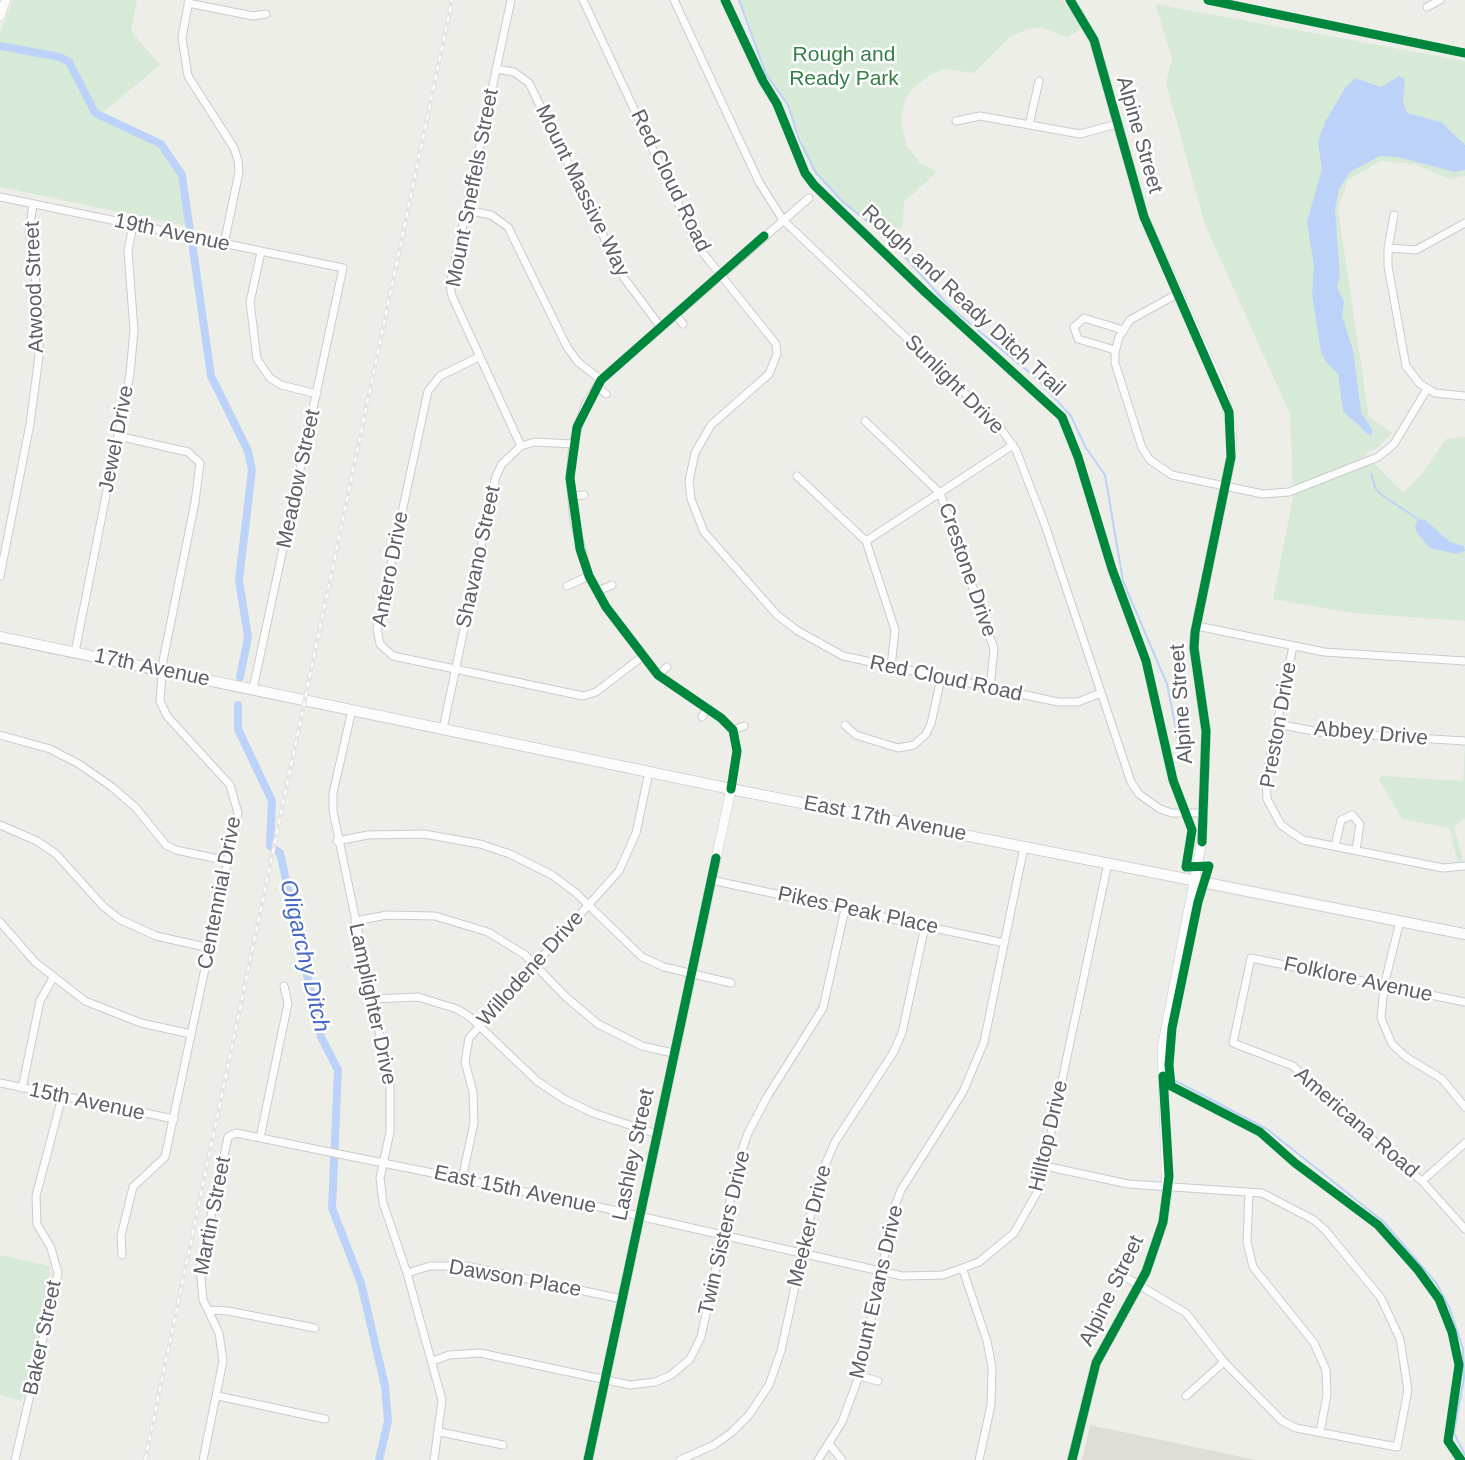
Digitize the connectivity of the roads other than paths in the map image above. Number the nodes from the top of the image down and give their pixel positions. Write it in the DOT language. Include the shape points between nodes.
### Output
graph roads {
  1 [pos="6,0"];
  2 [pos="511,0"];
  3 [pos="583,0"];
  4 [pos="674,0"];
  5 [pos="1070,0"];
  6 [pos="1440,0"];
  7 [pos="189,2"];
  8 [pos="1427,7"];
  9 [pos="267,14"];
  10 [pos="0,16"];
  11 [pos="496,69"];
  12 [pos="1039,81"];
  13 [pos="956,121"];
  14 [pos="1117,124"];
  15 [pos="1029,125"];
  16 [pos="0,197"];
  17 [pos="809,198"];
  18 [pos="33,204"];
  19 [pos="466,210"];
  20 [pos="1394,215"];
  21 [pos="783,220"];
  22 [pos="1465,223"];
  23 [pos="134,225"];
  24 [pos="224,244"];
  25 [pos="1388,248"];
  26 [pos="261,252"];
  27 [pos="343,268"];
  28 [pos="721,275"];
  29 [pos="1179,293"];
  30 [pos="675,314"];
  31 [pos="683,324"];
  32 [pos="660,326"];
  33 [pos="1123,330"];
  34 [pos="1115,350"];
  35 [pos="479,357"];
  36 [pos="599,383"];
  37 [pos="1427,389"];
  38 [pos="317,394"];
  39 [pos="606,394"];
  40 [pos="1465,396"];
  41 [pos="866,421"];
  42 [pos="118,436"];
  43 [pos="573,444"];
  44 [pos="1013,445"];
  45 [pos="521,446"];
  46 [pos="797,476"];
  47 [pos="1225,486"];
  48 [pos="940,494"];
  49 [pos="584,495"];
  50 [pos="572,496"];
  51 [pos="866,541"];
  52 [pos="0,576"];
  53 [pos="589,576"];
  54 [pos="612,585"];
  55 [pos="567,586"];
  56 [pos="597,591"];
  57 [pos="1197,626"];
  58 [pos="0,637"];
  59 [pos="1293,646"];
  60 [pos="75,652"];
  61 [pos="643,656"];
  62 [pos="1465,661"];
  63 [pos="667,667"];
  64 [pos="891,667"];
  65 [pos="162,670"];
  66 [pos="455,671"];
  67 [pos="658,675"];
  68 [pos="539,677"];
  69 [pos="941,678"];
  70 [pos="538,687"];
  71 [pos="253,689"];
  72 [pos="990,689"];
  73 [pos="1101,693"];
  74 [pos="305,700"];
  75 [pos="707,708"];
  76 [pos="352,710"];
  77 [pos="702,718"];
  78 [pos="1277,724"];
  79 [pos="845,725"];
  80 [pos="744,726"];
  81 [pos="443,729"];
  82 [pos="733,730"];
  83 [pos="0,735"];
  84 [pos="1465,741"];
  85 [pos="649,772"];
  86 [pos="731,789"];
  87 [pos="1202,813"];
  88 [pos="0,825"];
  89 [pos="337,841"];
  90 [pos="1335,846"];
  91 [pos="1024,847"];
  92 [pos="1356,850"];
  93 [pos="228,861"];
  94 [pos="1108,863"];
  95 [pos="1465,866"];
  96 [pos="711,880"];
  97 [pos="1196,881"];
  98 [pos="590,905"];
  99 [pos="845,909"];
  100 [pos="355,921"];
  101 [pos="1400,921"];
  102 [pos="0,922"];
  103 [pos="925,926"];
  104 [pos="1465,934"];
  105 [pos="1004,943"];
  106 [pos="210,947"];
  107 [pos="1251,958"];
  108 [pos="535,964"];
  109 [pos="691,974"];
  110 [pos="53,978"];
  111 [pos="731,983"];
  112 [pos="284,986"];
  113 [pos="1384,986"];
  114 [pos="372,999"];
  115 [pos="1465,1002"];
  116 [pos="480,1026"];
  117 [pos="191,1034"];
  118 [pos="673,1053"];
  119 [pos="0,1083"];
  120 [pos="22,1088"];
  121 [pos="62,1097"];
  122 [pos="1465,1107"];
  123 [pos="174,1119"];
  124 [pos="657,1134"];
  125 [pos="231,1135"];
  126 [pos="260,1138"];
  127 [pos="1465,1143"];
  128 [pos="383,1164"];
  129 [pos="1045,1166"];
  130 [pos="462,1179"];
  131 [pos="1422,1181"];
  132 [pos="1168,1187"];
  133 [pos="1250,1193"];
  134 [pos="639,1216"];
  135 [pos="1465,1229"];
  136 [pos="722,1235"];
  137 [pos="802,1253"];
  138 [pos="122,1255"];
  139 [pos="963,1270"];
  140 [pos="882,1271"];
  141 [pos="1117,1272"];
  142 [pos="407,1273"];
  143 [pos="1139,1284"];
  144 [pos="622,1299"];
  145 [pos="208,1310"];
  146 [pos="315,1328"];
  147 [pos="433,1361"];
  148 [pos="1224,1362"];
  149 [pos="859,1376"];
  150 [pos="606,1379"];
  151 [pos="878,1381"];
  152 [pos="218,1396"];
  153 [pos="1186,1396"];
  154 [pos="325,1419"];
  155 [pos="440,1432"];
  156 [pos="1320,1432"];
  157 [pos="503,1445"];
  158 [pos="830,1445"];
  159 [pos="15,1460"];
  160 [pos="203,1460"];
  161 [pos="434,1460"];
  162 [pos="590,1460"];
  163 [pos="680,1460"];
  164 [pos="818,1460"];
  165 [pos="842,1460"];
  166 [pos="979,1460"];
  167 [pos="1072,1460"];
  1 -- 10 [label="street"];
  2 -- 11 [label="street, Mount Sneffels Street"];
  3 -- 28 [label="street, Red Cloud Road" via="699,248"];
  4 -- 21 [label="street, Sunlight Drive" via="759,182"];
  5 -- 14 [label="street, Alpine Street" via="1094,40"];
  6 -- 8 [label="street"];
  7 -- 9 [label="street" via="253,16"];
  7 -- 24 [label="street" via="182,38 188,76 238,160"];
  11 -- 19 [label="street, Mount Sneffels Street"];
  11 -- 32 [label="street, Mount Massive Way" via="514,72 529,83 624,278"];
  12 -- 15 [label="street"];
  13 -- 15 [label="street" via="980,116"];
  14 -- 15 [label="street" via="1080,134"];
  14 -- 29 [label="street, Alpine Street" via="1144,217"];
  16 -- 18 [label="street, 19th Avenue"];
  17 -- 21 [label="street"];
  18 -- 23 [label="street, 19th Avenue"];
  18 -- 52 [label="street, Atwood Street" via="29,232 39,306 39,356"];
  19 -- 35 [label="street, Mount Sneffels Street" via="450,285"];
  19 -- 36 [label="street" via="491,215 508,227 567,347"];
  20 -- 25 [label="street"];
  21 -- 28 [label="street"];
  21 -- 44 [label="street, Sunlight Drive" via="990,417"];
  22 -- 25 [label="street" via="1425,247"];
  23 -- 24 [label="street, 19th Avenue"];
  23 -- 42 [label="street, Jewel Drive" via="128,267 134,330"];
  24 -- 26 [label="street, 19th Avenue"];
  25 -- 37 [label="street" via="1402,358 1411,375"];
  26 -- 27 [label="street, 19th Avenue"];
  26 -- 38 [label="street" via="250,302 257,359 281,385"];
  27 -- 38 [label="street, Meadow Street"];
  28 -- 30 [label="street"];
  28 -- 64 [label="street, Red Cloud Road" via="771,334 777,354 769,374 701,440 690,481 695,516 759,597 798,631 843,656"];
  29 -- 33 [label="street" via="1140,312"];
  29 -- 47 [label="street, Alpine Street" via="1230,412 1231,457"];
  30 -- 31 [label="street"];
  30 -- 32 [label="street"];
  32 -- 36 [label="street"];
  33 -- 34 [label="street"];
  33 -- 34 [label="street" via="1084,318 1074,327 1078,339"];
  34 -- 47 [label="street" via="1142,448 1150,460 1172,475"];
  35 -- 45 [label="street, Mount Sneffels Street"];
  35 -- 66 [label="street, Antero Drive" via="438,372 428,391 377,636 393,656"];
  36 -- 39 [label="street"];
  36 -- 43 [label="street" via="585,405"];
  37 -- 40 [label="street" via="1445,396"];
  37 -- 47 [label="street" via="1394,444 1378,457 1278,494"];
  38 -- 71 [label="street, Meadow Street"];
  41 -- 48 [label="street"];
  42 -- 60 [label="street, Jewel Drive"];
  42 -- 65 [label="street, Centennial Drive" via="188,452 201,469"];
  43 -- 45 [label="street" via="551,441"];
  43 -- 50 [label="street"];
  44 -- 48 [label="street"];
  44 -- 73 [label="street, Sunlight Drive" via="1026,470"];
  45 -- 66 [label="street, Shavano Street" via="496,476"];
  46 -- 51 [label="street"];
  47 -- 57 [label="street, Alpine Street"];
  48 -- 51 [label="street"];
  48 -- 72 [label="street, Crestone Drive" via="994,649"];
  49 -- 50 [label="street"];
  50 -- 53 [label="street"];
  51 -- 64 [label="street" via="895,630"];
  53 -- 55 [label="street"];
  53 -- 56 [label="street"];
  54 -- 56 [label="street"];
  56 -- 61 [label="street"];
  57 -- 59 [label="street"];
  57 -- 87 [label="street, Alpine Street" via="1194,648 1206,732"];
  58 -- 60 [label="main road, 17th Avenue"];
  59 -- 62 [label="street"];
  59 -- 78 [label="street, Preston Drive"];
  60 -- 65 [label="main road, 17th Avenue"];
  61 -- 67 [label="street"];
  61 -- 70 [label="street, Antero Drive" via="598,694 583,696"];
  63 -- 67 [label="street"];
  64 -- 69 [label="street, Red Cloud Road"];
  65 -- 71 [label="main road, 17th Avenue"];
  65 -- 93 [label="street, Centennial Drive" via="164,712 214,764 235,795 238,813"];
  66 -- 70 [label="street, Antero Drive"];
  66 -- 81 [label="street, Shavano Street"];
  67 -- 75 [label="street"];
  68 -- 70 [label="street"];
  69 -- 72 [label="street, Red Cloud Road"];
  69 -- 79 [label="street" via="931,724 914,745 898,748 856,735"];
  71 -- 74 [label="main road, 17th Avenue"];
  72 -- 73 [label="street, Red Cloud Road" via="1069,703"];
  73 -- 87 [label="street, Sunlight Drive" via="1130,782 1139,794 1172,813"];
  74 -- 76 [label="main road, East 17th Avenue"];
  75 -- 77 [label="street"];
  75 -- 82 [label="street"];
  76 -- 81 [label="main road, East 17th Avenue"];
  76 -- 89 [label="street, Lamplighter Drive" via="332,800"];
  78 -- 84 [label="street, Abbey Drive" via="1319,732"];
  78 -- 90 [label="street, Preston Drive" via="1266,788 1273,813 1292,834"];
  80 -- 82 [label="street"];
  81 -- 85 [label="main road, East 17th Avenue"];
  82 -- 86 [label="street, Lashley Street" via="737,751"];
  83 -- 93 [label="street" via="50,749 79,764 112,787 166,845"];
  85 -- 86 [label="main road, East 17th Avenue"];
  85 -- 98 [label="street, Willodene Drive" via="626,858"];
  86 -- 91 [label="main road, East 17th Avenue"];
  86 -- 96 [label="street, Lashley Street"];
  87 -- 97 [label="street, Alpine Street"];
  88 -- 106 [label="street" via="56,854 118,919 156,936"];
  89 -- 98 [label="street" via="400,833 449,836 532,864"];
  89 -- 100 [label="street, Lamplighter Drive"];
  90 -- 92 [label="street, Preston Drive"];
  90 -- 92 [label="street" via="1341,820 1352,815 1360,824"];
  91 -- 94 [label="main road, East 17th Avenue"];
  91 -- 105 [label="street, Mount Evans Drive"];
  92 -- 95 [label="street, Preston Drive" via="1443,868"];
  93 -- 106 [label="street, Centennial Drive"];
  94 -- 97 [label="main road, East 17th Avenue"];
  94 -- 129 [label="street, Hilltop Drive"];
  96 -- 99 [label="street, Pikes Peak Place"];
  96 -- 109 [label="street, Lashley Street"];
  97 -- 101 [label="main road, East 17th Avenue"];
  97 -- 132 [label="street, Alpine Street" via="1162,1048"];
  98 -- 108 [label="street, Willodene Drive"];
  98 -- 109 [label="street" via="642,957"];
  99 -- 103 [label="street, Pikes Peak Place"];
  99 -- 136 [label="street, Twin Sisters Drive" via="823,1008 748,1133"];
  100 -- 108 [label="street" via="408,914 462,922 506,942"];
  100 -- 114 [label="street, Lamplighter Drive"];
  101 -- 104 [label="main road, East 17th Avenue"];
  101 -- 113 [label="street"];
  102 -- 110 [label="street"];
  103 -- 105 [label="street, Pikes Peak Place"];
  103 -- 137 [label="street, Meeker Drive" via="902,1033 825,1161"];
  105 -- 140 [label="street, Mount Evans Drive" via="976,1064 957,1103 901,1190"];
  106 -- 117 [label="street, Centennial Drive"];
  107 -- 113 [label="street, Folklore Avenue"];
  107 -- 131 [label="street, Americana Road" via="1233,1043 1293,1066"];
  108 -- 116 [label="street, Willodene Drive"];
  108 -- 118 [label="street" via="598,1024 642,1046"];
  109 -- 111 [label="street"];
  109 -- 118 [label="street, Lashley Street"];
  110 -- 117 [label="street" via="109,1013"];
  110 -- 120 [label="street" via="40,1001"];
  112 -- 126 [label="street" via="288,1003"];
  113 -- 115 [label="street, Folklore Avenue"];
  113 -- 122 [label="street" via="1381,1018 1392,1044 1442,1079"];
  114 -- 116 [label="street" via="397,996 438,1001"];
  114 -- 128 [label="street, Lamplighter Drive" via="390,1084 390,1132"];
  116 -- 124 [label="street" via="513,1061 564,1099 593,1114"];
  116 -- 130 [label="street, Willodene Drive" via="466,1050 474,1113"];
  117 -- 123 [label="street, Centennial Drive"];
  118 -- 124 [label="street, Lashley Street"];
  119 -- 120 [label="street, 15th Avenue"];
  120 -- 121 [label="street, 15th Avenue"];
  121 -- 123 [label="street, 15th Avenue"];
  121 -- 159 [label="street, Baker Street" via="36,1196 37,1224 58,1273"];
  123 -- 138 [label="street, Centennial Drive" via="165,1157 132,1187 121,1236"];
  124 -- 134 [label="street, Lashley Street"];
  125 -- 126 [label="street, East 15th Avenue"];
  125 -- 145 [label="street, Martin Street" via="200,1267"];
  126 -- 128 [label="street, East 15th Avenue"];
  127 -- 131 [label="street"];
  128 -- 130 [label="street, East 15th Avenue"];
  128 -- 142 [label="street, Lamplighter Drive" via="383,1203"];
  129 -- 132 [label="street" via="1128,1184"];
  129 -- 139 [label="street, Hilltop Drive" via="1038,1194 1014,1233"];
  130 -- 134 [label="street, East 15th Avenue"];
  131 -- 135 [label="street, Americana Road"];
  132 -- 133 [label="street"];
  132 -- 143 [label="street, Alpine Street" via="1156,1246"];
  133 -- 156 [label="street" via="1247,1242 1253,1267 1314,1343 1326,1370"];
  133 -- 156 [label="street" via="1274,1198 1326,1231 1381,1298 1400,1339 1408,1390 1397,1447"];
  134 -- 136 [label="street, East 15th Avenue"];
  134 -- 144 [label="street, Lashley Street"];
  136 -- 137 [label="street, East 15th Avenue"];
  136 -- 150 [label="street, Twin Sisters Drive" via="701,1337 690,1359 671,1376 655,1382 630,1385"];
  137 -- 140 [label="street, East 15th Avenue"];
  137 -- 163 [label="street, Meeker Drive" via="782,1351 760,1401 732,1432"];
  139 -- 140 [label="street, East 15th Avenue" via="923,1277"];
  139 -- 166 [label="street" via="992,1367 991,1405"];
  140 -- 149 [label="street, Mount Evans Drive"];
  141 -- 143 [label="street"];
  142 -- 144 [label="street, Dawson Place" via="430,1266 466,1266"];
  142 -- 147 [label="street, Lamplighter Drive"];
  143 -- 148 [label="street" via="1186,1313"];
  143 -- 167 [label="street, Alpine Street" via="1096,1363"];
  144 -- 150 [label="street, Lashley Street"];
  145 -- 146 [label="street"];
  145 -- 152 [label="street, Martin Street" via="222,1346"];
  147 -- 150 [label="street, Twin Sisters Drive" via="480,1353"];
  147 -- 155 [label="street, Lamplighter Drive" via="442,1400"];
  148 -- 153 [label="street"];
  148 -- 156 [label="street" via="1282,1421"];
  149 -- 151 [label="street"];
  149 -- 158 [label="street, Mount Evans Drive"];
  150 -- 162 [label="street, Lashley Street"];
  152 -- 154 [label="street"];
  152 -- 160 [label="street, Martin Street"];
  155 -- 157 [label="street"];
  155 -- 161 [label="street, Lamplighter Drive"];
  158 -- 164 [label="street, Mount Evans Drive"];
  158 -- 165 [label="street"];
}
